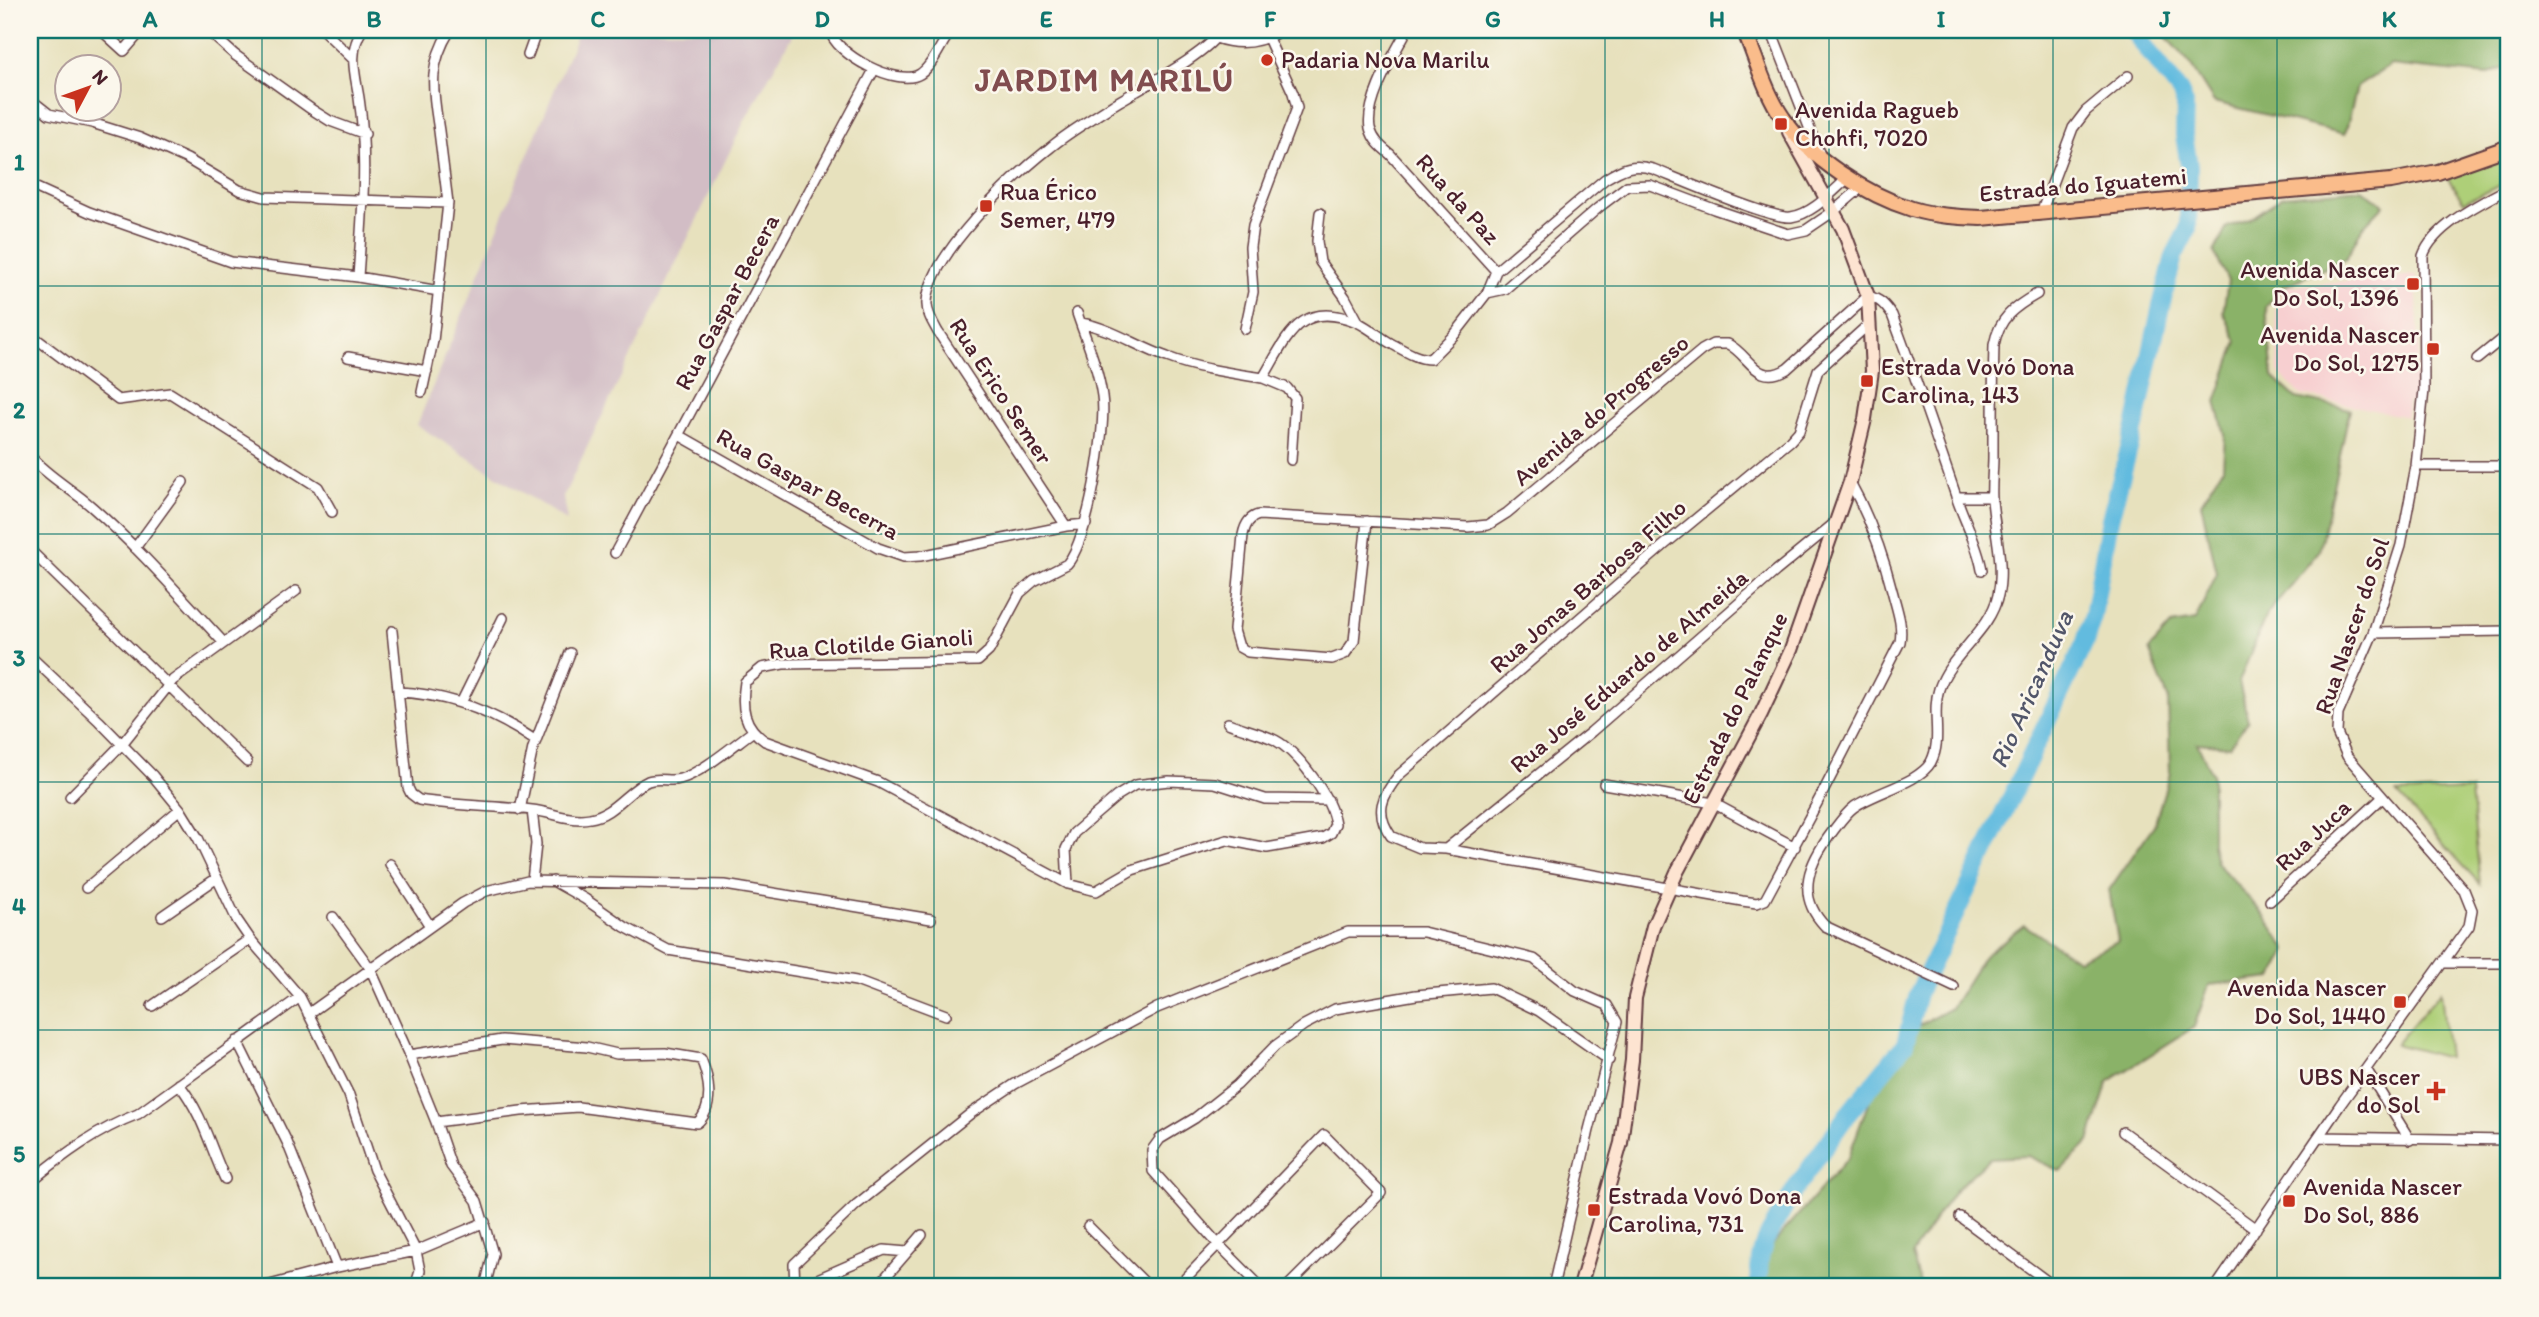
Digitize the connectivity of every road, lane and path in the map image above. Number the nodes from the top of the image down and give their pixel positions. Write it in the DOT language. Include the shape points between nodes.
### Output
graph roads {
  1 [pos="101,30"];
  2 [pos="142,30"];
  3 [pos="207,30"];
  4 [pos="323,30"];
  5 [pos="362,30"];
  6 [pos="450,30"];
  7 [pos="537,30"];
  8 [pos="830,30"];
  9 [pos="952,30"];
  10 [pos="1282,30"];
  11 [pos="1407,30"];
  12 [pos="1744,30"];
  13 [pos="1771,30"];
  14 [pos="1219,34"];
  15 [pos="1268,38"];
  16 [pos="528,55"];
  17 [pos="353,59"];
  18 [pos="874,70"];
  19 [pos="2128,76"];
  20 [pos="30,99"];
  21 [pos="1781,116"];
  22 [pos="365,134"];
  23 [pos="2509,147"];
  24 [pos="1821,157"];
  25 [pos="1849,178"];
  26 [pos="30,185"];
  27 [pos="1863,186"];
  28 [pos="2509,188"];
  29 [pos="1825,198"];
  30 [pos="363,199"];
  31 [pos="448,203"];
  32 [pos="1834,211"];
  33 [pos="1320,213"];
  34 [pos="2041,213"];
  35 [pos="1496,271"];
  36 [pos="358,277"];
  37 [pos="439,291"];
  38 [pos="1487,293"];
  39 [pos="2037,294"];
  40 [pos="1868,296"];
  41 [pos="1077,313"];
  42 [pos="1081,323"];
  43 [pos="1359,323"];
  44 [pos="1869,324"];
  45 [pos="1245,329"];
  46 [pos="2509,333"];
  47 [pos="30,334"];
  48 [pos="348,357"];
  49 [pos="2477,359"];
  50 [pos="427,371"];
  51 [pos="1263,378"];
  52 [pos="422,392"];
  53 [pos="679,435"];
  54 [pos="30,456"];
  55 [pos="1291,460"];
  56 [pos="2416,466"];
  57 [pos="2509,466"];
  58 [pos="183,482"];
  59 [pos="1850,482"];
  60 [pos="1956,497"];
  61 [pos="1992,497"];
  62 [pos="332,512"];
  63 [pos="1837,521"];
  64 [pos="1367,522"];
  65 [pos="1086,524"];
  66 [pos="1066,526"];
  67 [pos="135,548"];
  68 [pos="30,550"];
  69 [pos="615,554"];
  70 [pos="1982,570"];
  71 [pos="296,592"];
  72 [pos="503,618"];
  73 [pos="392,631"];
  74 [pos="2509,631"];
  75 [pos="2373,633"];
  76 [pos="224,643"];
  77 [pos="570,653"];
  78 [pos="30,656"];
  79 [pos="170,685"];
  80 [pos="398,692"];
  81 [pos="461,703"];
  82 [pos="1228,723"];
  83 [pos="752,732"];
  84 [pos="536,741"];
  85 [pos="122,744"];
  86 [pos="247,762"];
  87 [pos="1604,784"];
  88 [pos="70,797"];
  89 [pos="2382,798"];
  90 [pos="1328,800"];
  91 [pos="1713,803"];
  92 [pos="180,809"];
  93 [pos="520,810"];
  94 [pos="532,810"];
  95 [pos="1795,847"];
  96 [pos="1446,849"];
  97 [pos="390,864"];
  98 [pos="217,878"];
  99 [pos="551,880"];
  100 [pos="532,881"];
  101 [pos="1068,884"];
  102 [pos="86,888"];
  103 [pos="1668,890"];
  104 [pos="2270,901"];
  105 [pos="162,916"];
  106 [pos="333,917"];
  107 [pos="931,919"];
  108 [pos="430,926"];
  109 [pos="250,939"];
  110 [pos="2444,963"];
  111 [pos="2509,963"];
  112 [pos="370,968"];
  113 [pos="1954,987"];
  114 [pos="300,997"];
  115 [pos="152,1006"];
  116 [pos="308,1014"];
  117 [pos="946,1015"];
  118 [pos="237,1041"];
  119 [pos="409,1055"];
  120 [pos="1609,1060"];
  121 [pos="2366,1069"];
  122 [pos="179,1084"];
  123 [pos="436,1122"];
  124 [pos="2123,1132"];
  125 [pos="2319,1137"];
  126 [pos="2410,1140"];
  127 [pos="2509,1140"];
  128 [pos="225,1179"];
  129 [pos="30,1182"];
  130 [pos="1960,1217"];
  131 [pos="485,1222"];
  132 [pos="1088,1226"];
  133 [pos="2256,1229"];
  134 [pos="922,1235"];
  135 [pos="1218,1244"];
  136 [pos="416,1251"];
  137 [pos="907,1252"];
  138 [pos="337,1267"];
  139 [pos="266,1286"];
  140 [pos="415,1287"];
  141 [pos="485,1287"];
  142 [pos="797,1287"];
  143 [pos="877,1287"];
  144 [pos="1149,1287"];
  145 [pos="1177,1287"];
  146 [pos="1261,1287"];
  147 [pos="1287,1287"];
  148 [pos="1553,1287"];
  149 [pos="1580,1287"];
  150 [pos="2056,1287"];
  151 [pos="2216,1287"];
  1 -- 2 [label="street" via="124,51"];
  3 -- 22 [label="street" via="234,55 311,109"];
  4 -- 17 [label="street"];
  5 -- 17 [label="street" via="353,46"];
  6 -- 31 [label="street" via="438,48 433,68"];
  7 -- 16 [label="street"];
  8 -- 18 [label="street" via="838,45"];
  9 -- 18 [label="street" via="921,74 900,77"];
  10 -- 15 [label="street"];
  11 -- 35 [label="street, Rua da Paz" via="1377,92 1370,123 1376,140"];
  12 -- 21 [label="main road, Estrada do Iguatemi"];
  13 -- 24 [label="street"];
  14 -- 15 [label="street" via="1230,43"];
  14 -- 66 [label="street, Rua Erico Semer" via="1049,148 960,237 929,290 926,304 938,332"];
  15 -- 45 [label="street" via="1297,108 1253,225 1253,292"];
  17 -- 22 [label="street"];
  18 -- 53 [label="street, Rua Gaspar Becera"];
  19 -- 34 [label="street" via="2073,128"];
  20 -- 30 [label="street" via="49,114 140,138 239,190 284,199"];
  21 -- 24 [label="main road, Estrada do Iguatemi"];
  21 -- 29 [label="street, Estrada do Palanque"];
  22 -- 30 [label="street"];
  23 -- 34 [label="main road, Estrada do Iguatemi" via="2412,178"];
  24 -- 25 [label="main road, Estrada do Iguatemi"];
  25 -- 27 [label="main road, Estrada do Iguatemi"];
  25 -- 29 [label="street"];
  26 -- 36 [label="street" via="89,212 231,262"];
  27 -- 32 [label="street"];
  27 -- 34 [label="main road, Estrada do Iguatemi" via="1912,209 1948,216"];
  28 -- 56 [label="street, Rua Nascer do Sol" via="2449,225 2426,249 2422,264 2424,390"];
  29 -- 32 [label="street, Estrada do Palanque"];
  29 -- 35 [label="street" via="1798,216 1780,217 1653,169 1630,166 1605,178"];
  30 -- 31 [label="street"];
  30 -- 36 [label="street"];
  31 -- 37 [label="street"];
  32 -- 38 [label="street" via="1806,230 1788,234 1650,185 1627,187 1505,289"];
  32 -- 40 [label="street, Estrada do Palanque"];
  33 -- 43 [label="street" via="1320,262"];
  35 -- 38 [label="street"];
  36 -- 37 [label="street"];
  37 -- 50 [label="street"];
  38 -- 43 [label="street" via="1448,342 1426,359"];
  39 -- 61 [label="street" via="2016,307 1997,329"];
  40 -- 44 [label="street, Estrada do Palanque"];
  40 -- 60 [label="street" via="1884,304 1892,315"];
  40 -- 64 [label="street, Avenida do Progresso" via="1778,374 1759,372 1728,344 1702,350 1488,525"];
  41 -- 42 [label="street"];
  42 -- 51 [label="street" via="1168,358"];
  42 -- 65 [label="street" via="1104,413"];
  43 -- 51 [label="street" via="1324,316 1302,321 1289,333"];
  44 -- 59 [label="street, Estrada do Palanque" via="1870,394"];
  44 -- 96 [label="street, Rua Jonas Barbosa Filho" via="1818,370 1799,431 1790,441 1399,775 1383,800 1384,827 1398,841"];
  46 -- 49 [label="street"];
  47 -- 62 [label="street" via="118,400 170,393 318,486"];
  48 -- 50 [label="street"];
  50 -- 52 [label="street"];
  51 -- 55 [label="street" via="1287,388 1295,398"];
  53 -- 66 [label="street, Rua Gaspar Becerra" via="892,555 920,556"];
  53 -- 69 [label="street, Rua Gaspar Becera"];
  54 -- 67 [label="street"];
  56 -- 57 [label="street"];
  56 -- 75 [label="street, Rua Nascer do Sol" via="2401,545"];
  58 -- 67 [label="street"];
  59 -- 63 [label="street, Estrada do Palanque"];
  59 -- 95 [label="street" via="1876,534 1901,634 1898,649"];
  60 -- 61 [label="street"];
  60 -- 70 [label="street"];
  61 -- 113 [label="street" via="1998,595 1986,622 1940,686 1934,756 1914,778 1852,809 1826,840 1808,876 1815,916 1825,926"];
  63 -- 91 [label="street, Estrada do Palanque" via="1791,650"];
  63 -- 96 [label="street, Rua José Eduardo de Almeida" via="1591,732"];
  64 -- 64 [label="street, Avenida do Progresso" via="1354,642 1345,654 1332,659 1248,652 1239,647 1234,630 1243,535 1249,520 1259,515"];
  65 -- 66 [label="street, Rua Gaspar Becerra"];
  65 -- 83 [label="street, Rua Clotilde Gianoli" via="1067,564 1020,593 982,659 762,668 745,682 743,713"];
  67 -- 76 [label="street"];
  68 -- 79 [label="street"];
  71 -- 76 [label="street"];
  72 -- 81 [label="street"];
  73 -- 80 [label="street"];
  74 -- 75 [label="street"];
  75 -- 89 [label="street, Rua Nascer do Sol" via="2342,701 2337,733 2347,756"];
  76 -- 79 [label="street"];
  77 -- 84 [label="street"];
  78 -- 85 [label="street"];
  79 -- 85 [label="street"];
  79 -- 86 [label="street"];
  80 -- 81 [label="street" via="426,693"];
  80 -- 93 [label="street" via="408,788 414,798"];
  81 -- 84 [label="street" via="513,725"];
  82 -- 90 [label="street" via="1288,749"];
  83 -- 94 [label="street" via="689,776 647,782 597,817 577,819"];
  83 -- 101 [label="street" via="765,741 878,782"];
  84 -- 93 [label="street"];
  85 -- 88 [label="street"];
  85 -- 92 [label="street"];
  87 -- 91 [label="street"];
  89 -- 104 [label="street, Rua Juca"];
  89 -- 110 [label="street, Rua Nascer do Sol" via="2472,904 2469,926"];
  90 -- 101 [label="street" via="1335,828 1323,838 1267,848 1227,840 1132,870 1096,891"];
  90 -- 101 [label="street" via="1265,799 1215,783 1135,785 1074,833 1066,849"];
  91 -- 95 [label="street"];
  91 -- 103 [label="street, Estrada do Palanque"];
  92 -- 98 [label="street"];
  92 -- 102 [label="street"];
  93 -- 94 [label="street"];
  94 -- 100 [label="street" via="536,844"];
  95 -- 103 [label="street, Rua Jonas Barbosa Filho" via="1762,902"];
  96 -- 103 [label="street, Rua Jonas Barbosa Filho"];
  97 -- 108 [label="street"];
  98 -- 105 [label="street"];
  98 -- 109 [label="street"];
  99 -- 100 [label="street"];
  99 -- 107 [label="street" via="725,885"];
  99 -- 117 [label="street" via="668,950 856,981"];
  100 -- 108 [label="street" via="486,891"];
  103 -- 149 [label="street, Estrada do Palanque" via="1645,950 1635,998 1621,1143"];
  106 -- 112 [label="street"];
  108 -- 112 [label="street"];
  109 -- 114 [label="street"];
  109 -- 115 [label="street"];
  110 -- 111 [label="street"];
  110 -- 121 [label="street, Rua Nascer do Sol"];
  112 -- 116 [label="street"];
  112 -- 119 [label="street"];
  114 -- 116 [label="street"];
  114 -- 118 [label="street"];
  116 -- 136 [label="street" via="349,1096 374,1170"];
  118 -- 122 [label="street"];
  118 -- 138 [label="street" via="287,1142"];
  119 -- 123 [label="street"];
  119 -- 123 [label="street" via="502,1040 587,1046 617,1054 666,1053 701,1059 707,1074 705,1116 697,1123 578,1107"];
  120 -- 135 [label="street" via="1539,1011 1491,988 1335,1009 1275,1046 1237,1084 1160,1139 1152,1150 1153,1171"];
  120 -- 142 [label="street" via="1617,1022 1608,1005 1575,991 1534,959 1423,932 1348,932 1157,1008 1015,1084 856,1205 794,1264"];
  120 -- 148 [label="street"];
  121 -- 125 [label="street, Rua Nascer do Sol"];
  121 -- 126 [label="street"];
  122 -- 128 [label="street" via="205,1125"];
  122 -- 129 [label="street" via="138,1114 90,1138"];
  123 -- 131 [label="street" via="451,1166 477,1201"];
  124 -- 133 [label="street"];
  125 -- 126 [label="street"];
  125 -- 133 [label="street, Rua Nascer do Sol"];
  126 -- 127 [label="street"];
  130 -- 150 [label="street"];
  131 -- 136 [label="street"];
  131 -- 141 [label="street" via="493,1254"];
  132 -- 144 [label="street"];
  133 -- 151 [label="street, Rua Nascer do Sol"];
  134 -- 137 [label="street"];
  135 -- 145 [label="street"];
  135 -- 146 [label="street"];
  135 -- 147 [label="street" via="1324,1135 1381,1193"];
  136 -- 138 [label="street"];
  136 -- 140 [label="street" via="420,1271"];
  137 -- 142 [label="street" via="884,1250"];
  137 -- 143 [label="street"];
  138 -- 139 [label="street"];
}
